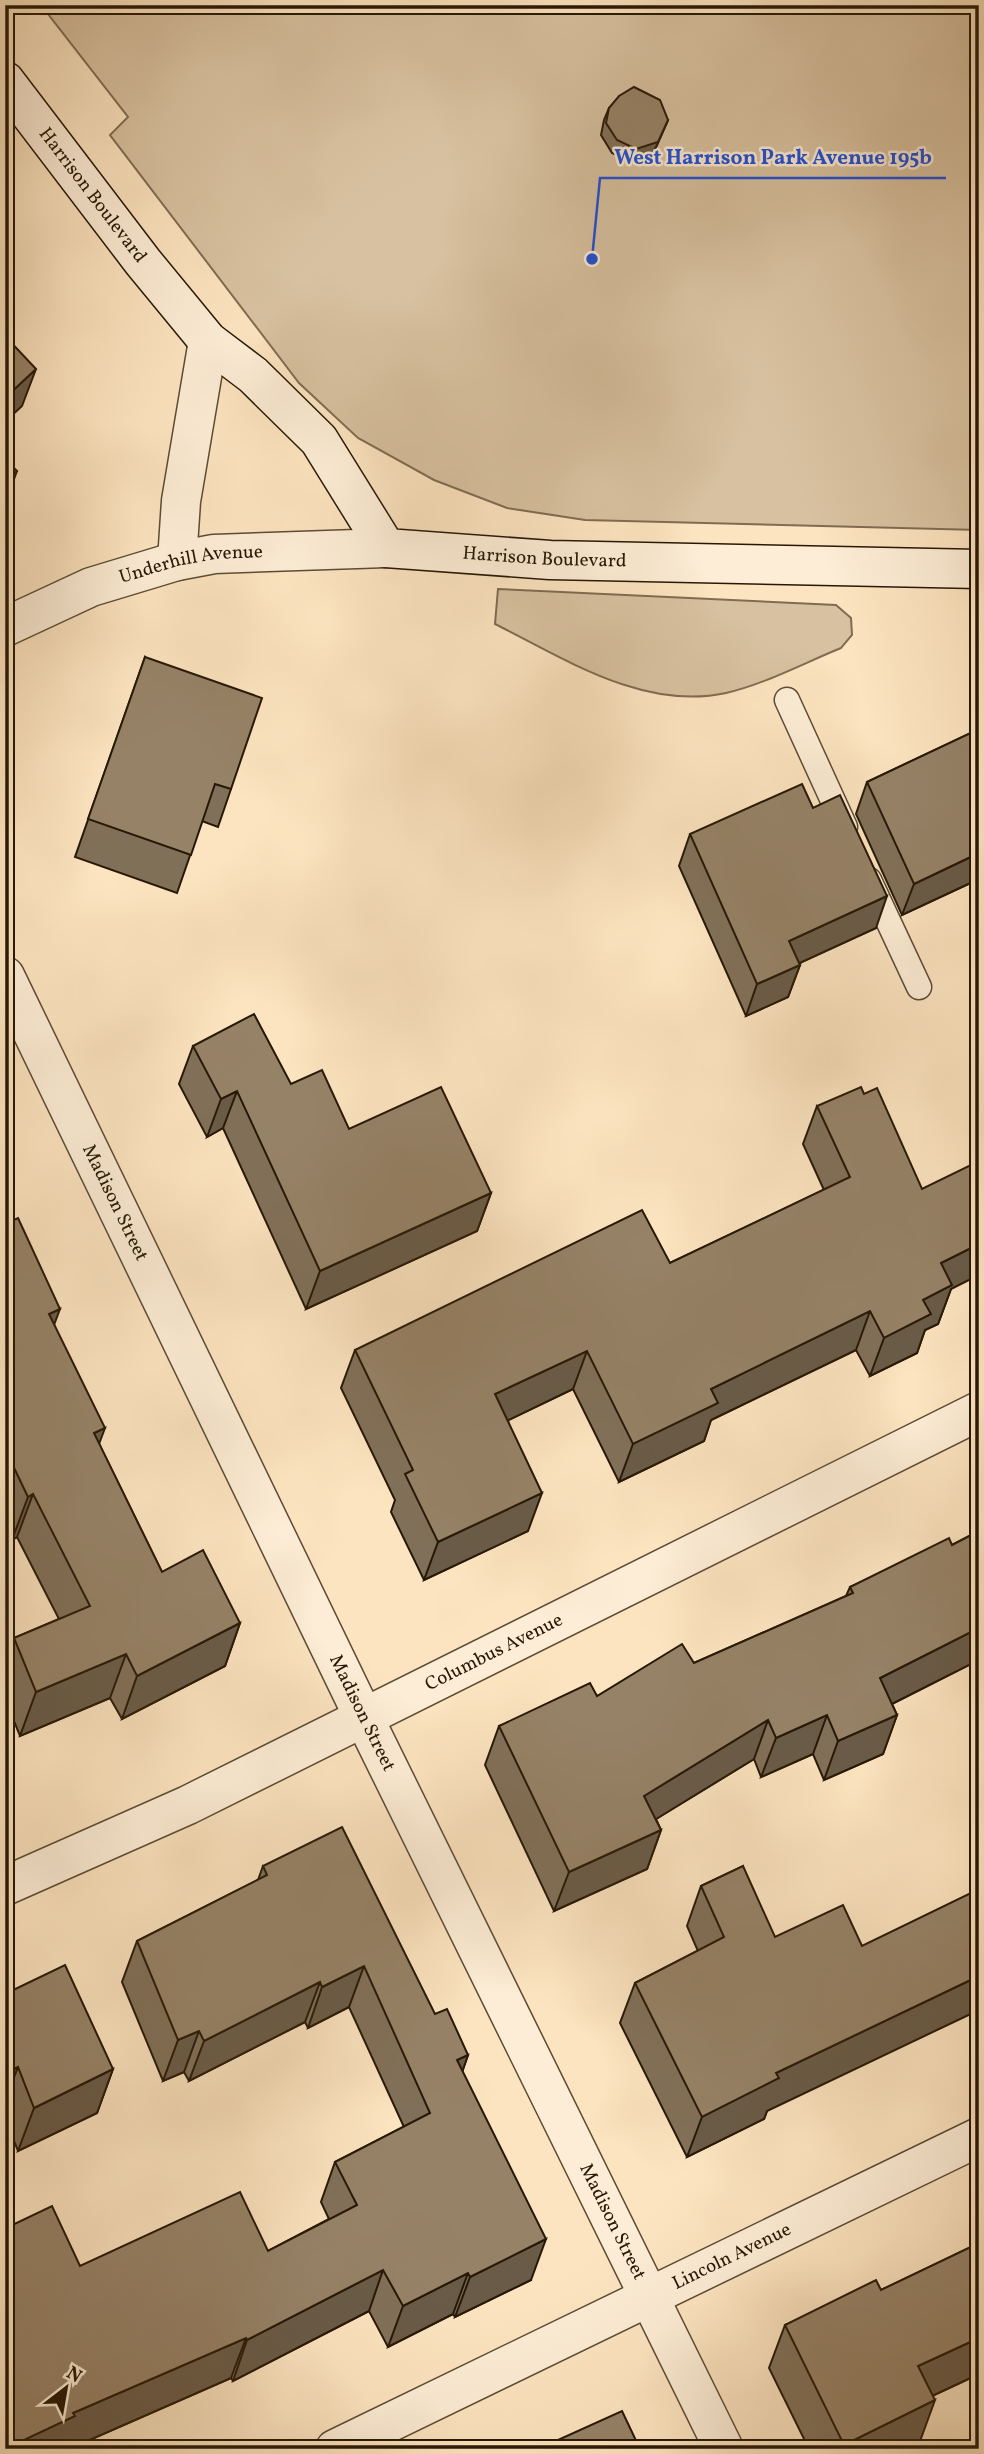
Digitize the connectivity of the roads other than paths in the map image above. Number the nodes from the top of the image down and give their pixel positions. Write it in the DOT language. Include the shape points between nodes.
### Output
graph roads {
  1 [pos="5,81"];
  2 [pos="208,341"];
  3 [pos="386,548"];
  4 [pos="177,561"];
  5 [pos="979,569"];
  6 [pos="5,626"];
  7 [pos="787,700"];
  8 [pos="5,976"];
  9 [pos="919,987"];
  10 [pos="979,1411"];
  11 [pos="364,1718"];
  12 [pos="5,1886"];
  13 [pos="979,2137"];
  14 [pos="651,2297"];
  15 [pos="335,2449"];
  16 [pos="724,2449"];
  1 -- 2 [label="street, Harrison Boulevard"];
  2 -- 3 [label="street, Harrison Boulevard" via="253,375 319,440"];
  2 -- 4 [label="street" via="180,501"];
  3 -- 4 [label="street, Underhill Avenue" via="214,554"];
  3 -- 5 [label="street, Harrison Boulevard" via="550,560"];
  4 -- 6 [label="street, Underhill Avenue" via="91,587"];
  7 -- 9 [label="lane"];
  8 -- 11 [label="street, Madison Street"];
  10 -- 11 [label="street, Columbus Avenue"];
  11 -- 12 [label="street, Columbus Avenue" via="188,1805"];
  11 -- 14 [label="street, Madison Street"];
  13 -- 14 [label="street, Lincoln Avenue"];
  14 -- 15 [label="street, Lincoln Avenue"];
  14 -- 16 [label="street, Madison Street"];
}
